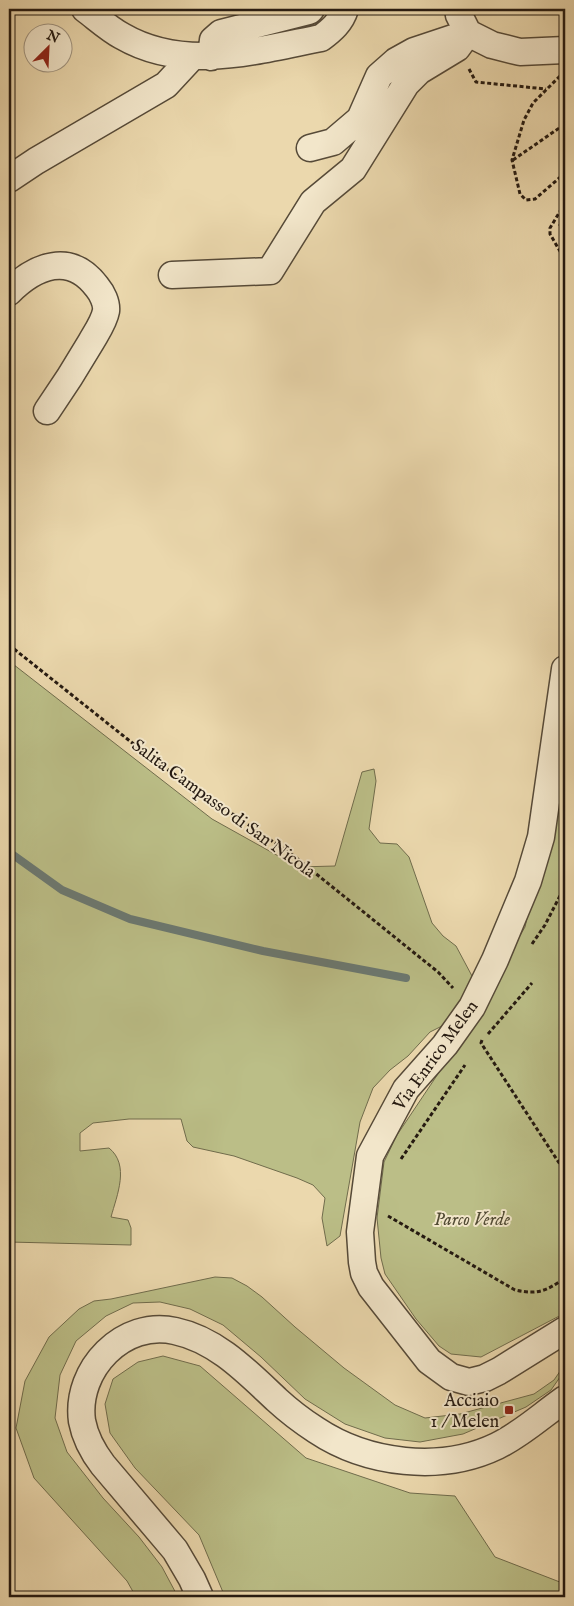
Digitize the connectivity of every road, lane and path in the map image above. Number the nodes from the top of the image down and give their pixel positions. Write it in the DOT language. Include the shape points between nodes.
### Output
graph roads {
  1 [pos="85,9"];
  2 [pos="119,9"];
  3 [pos="311,9"];
  4 [pos="345,9"];
  5 [pos="458,9"];
  6 [pos="122,36"];
  7 [pos="463,41"];
  8 [pos="565,50"];
  9 [pos="202,57"];
  10 [pos="565,71"];
  11 [pos="546,89"];
  12 [pos="565,124"];
  13 [pos="310,148"];
  14 [pos="512,160"];
  15 [pos="565,173"];
  16 [pos="9,179"];
  17 [pos="565,203"];
  18 [pos="565,217"];
  19 [pos="565,231"];
  20 [pos="565,260"];
  21 [pos="172,275"];
  22 [pos="9,292"];
  23 [pos="47,411"];
  24 [pos="9,645"];
  25 [pos="565,669"];
  26 [pos="438,972"];
  27 [pos="532,983"];
  28 [pos="481,1042"];
  29 [pos="475,1050"];
  30 [pos="470,1058"];
  31 [pos="396,1167"];
  32 [pos="565,1172"];
  33 [pos="386,1215"];
  34 [pos="565,1278"];
  35 [pos="565,1330"];
  36 [pos="565,1399"];
  37 [pos="200,1597"];
  1 -- 6 [label="street"];
  2 -- 6 [label="street"];
  3 -- 9 [label="street" via="222,33"];
  4 -- 9 [label="street" via="342,18 321,38 240,54"];
  5 -- 7 [label="street"];
  6 -- 9 [label="street" via="150,50"];
  7 -- 8 [label="street" via="520,52"];
  7 -- 11 [label="path" via="476,82"];
  7 -- 13 [label="street" via="414,51 396,61 379,76 360,119 333,142"];
  7 -- 21 [label="street" via="419,71 406,84 353,169 313,202 270,271"];
  9 -- 16 [label="street" via="166,85"];
  10 -- 11 [label="path"];
  11 -- 14 [label="path" via="524,120"];
  12 -- 14 [label="path"];
  14 -- 15 [label="path" via="521,198 526,200 535,199"];
  17 -- 20 [label="path" via="550,228 550,234"];
  18 -- 19 [label="path" via="560,225"];
  22 -- 23 [label="street" via="28,275 56,265 70,266 87,276 103,294 106,310 101,324 71,378"];
  24 -- 26 [label="path, Salita Campasso di San Nicola" via="155,761 294,856"];
  25 -- 35 [label="street, Via Enrico Melen" via="541,836 528,881 472,1007 406,1089 370,1156 360,1232 364,1273 371,1288 429,1360 451,1377 469,1382 485,1378"];
  27 -- 28 [label="path"];
  28 -- 29 [label="path"];
  28 -- 32 [label="path"];
  30 -- 31 [label="path"];
  33 -- 34 [label="path" via="515,1290 538,1293"];
  36 -- 37 [label="street" via="540,1420 481,1453 440,1462 402,1461 359,1451 316,1431 208,1342 174,1330 155,1329 124,1338 100,1359 90,1373 82,1405 84,1429 94,1453 175,1550"];
}
